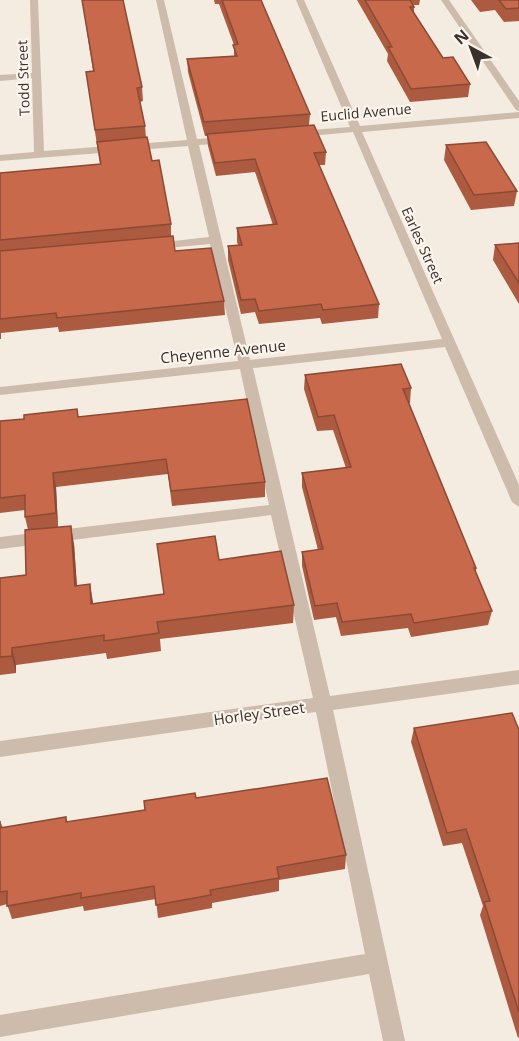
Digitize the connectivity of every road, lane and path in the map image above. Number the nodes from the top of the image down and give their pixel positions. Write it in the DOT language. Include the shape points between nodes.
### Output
graph roads {
  1 [pos="34,0"];
  2 [pos="160,0"];
  3 [pos="300,0"];
  4 [pos="445,0"];
  5 [pos="37,75"];
  6 [pos="0,78"];
  7 [pos="519,108"];
  8 [pos="519,115"];
  9 [pos="356,128"];
  10 [pos="286,135"];
  11 [pos="240,139"];
  12 [pos="193,143"];
  13 [pos="39,154"];
  14 [pos="0,158"];
  15 [pos="216,240"];
  16 [pos="147,246"];
  17 [pos="450,342"];
  18 [pos="246,365"];
  19 [pos="0,391"];
  20 [pos="519,502"];
  21 [pos="277,509"];
  22 [pos="0,543"];
  23 [pos="519,677"];
  24 [pos="323,704"];
  25 [pos="0,749"];
  26 [pos="377,962"];
  27 [pos="0,1026"];
  28 [pos="394,1041"];
  1 -- 5 [label="street, Todd Street"];
  2 -- 12 [label="street"];
  3 -- 9 [label="street, Earles Street"];
  4 -- 7 [label="street"];
  5 -- 6 [label="street"];
  5 -- 13 [label="street, Todd Street"];
  8 -- 9 [label="street, Euclid Avenue"];
  9 -- 10 [label="street, Euclid Avenue"];
  9 -- 17 [label="street, Earles Street"];
  11 -- 12 [label="street"];
  12 -- 13 [label="street"];
  12 -- 15 [label="street"];
  13 -- 14 [label="street"];
  15 -- 16 [label="street"];
  15 -- 18 [label="street"];
  17 -- 18 [label="street, Cheyenne Avenue"];
  17 -- 20 [label="street, Earles Street"];
  18 -- 19 [label="street, Cheyenne Avenue"];
  18 -- 21 [label="street"];
  21 -- 22 [label="street"];
  21 -- 24 [label="street"];
  23 -- 24 [label="street, Horley Street"];
  24 -- 25 [label="street, Horley Street"];
  24 -- 26 [label="street"];
  26 -- 27 [label="street"];
  26 -- 28 [label="street"];
}
